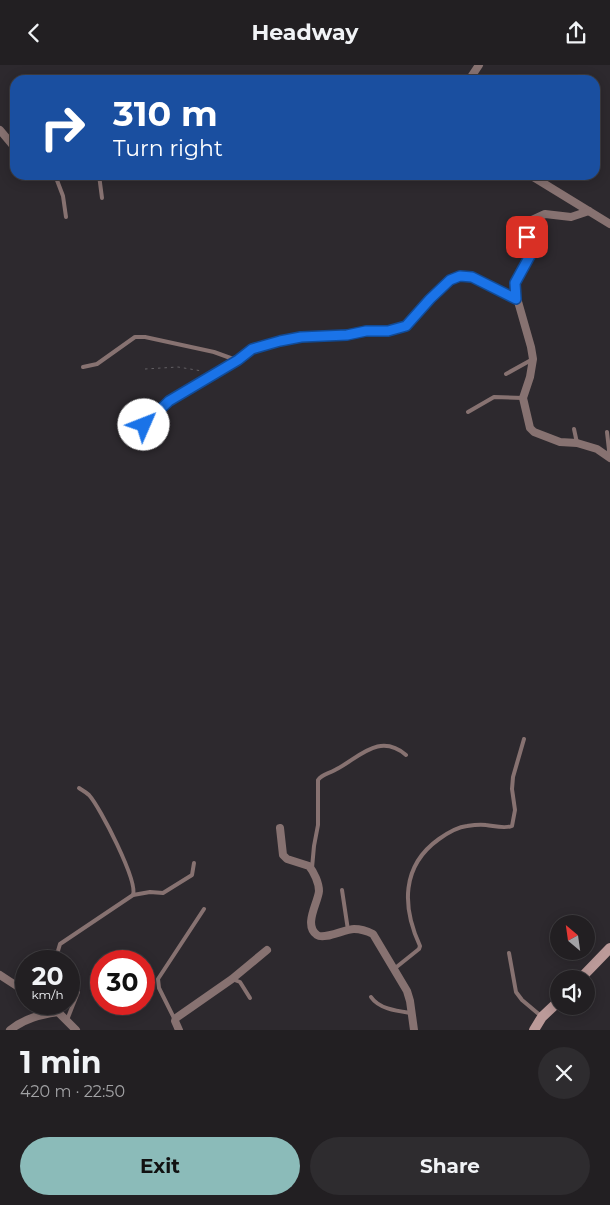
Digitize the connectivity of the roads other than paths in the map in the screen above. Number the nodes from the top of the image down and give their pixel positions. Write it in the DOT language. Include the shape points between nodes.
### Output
graph roads {
  1 [pos="0,130"];
  2 [pos="10,142"];
  3 [pos="57,180"];
  4 [pos="100,180"];
  5 [pos="539,180"];
  6 [pos="542,182"];
  7 [pos="102,198"];
  8 [pos="589,211"];
  9 [pos="66,217"];
  10 [pos="610,224"];
  11 [pos="516,299"];
  12 [pos="533,359"];
  13 [pos="238,360"];
  14 [pos="83,367"];
  15 [pos="506,374"];
  16 [pos="523,398"];
  17 [pos="468,412"];
  18 [pos="144,425"];
  19 [pos="574,429"];
  20 [pos="607,432"];
  21 [pos="577,443"];
  22 [pos="609,453"];
  23 [pos="524,739"];
  24 [pos="406,755"];
  25 [pos="79,788"];
  26 [pos="280,828"];
  27 [pos="194,863"];
  28 [pos="312,870"];
  29 [pos="342,890"];
  30 [pos="133,895"];
  31 [pos="204,909"];
  32 [pos="348,930"];
  33 [pos="610,948"];
  34 [pos="58,950"];
  35 [pos="267,950"];
  36 [pos="510,953"];
  37 [pos="394,969"];
  38 [pos="589,970"];
  39 [pos="0,975"];
  40 [pos="232,979"];
  41 [pos="15,985"];
  42 [pos="371,997"];
  43 [pos="250,998"];
  44 [pos="550,1009"];
  45 [pos="410,1013"];
  46 [pos="42,1015"];
  47 [pos="61,1015"];
  48 [pos="69,1015"];
  49 [pos="542,1017"];
  50 [pos="67,1020"];
  51 [pos="175,1021"];
  52 [pos="10,1030"];
  53 [pos="76,1030"];
  54 [pos="178,1030"];
  55 [pos="414,1030"];
  56 [pos="534,1030"];
  1 -- 2 [label="street"];
  3 -- 9 [label="lane"];
  4 -- 7 [label="lane"];
  5 -- 6 [label="street"];
  6 -- 8 [label="street"];
  8 -- 10 [label="street"];
  8 -- 11 [label="street" via="571,217 545,214 532,221 526,231 532,252 515,283"];
  11 -- 12 [label="street"];
  11 -- 13 [label="street" via="472,277 460,276 450,280 406,326 388,331 280,341 252,349"];
  12 -- 15 [label="lane"];
  12 -- 16 [label="street"];
  13 -- 14 [label="lane" via="214,352 135,337 97,364"];
  13 -- 18 [label="street" via="169,401"];
  16 -- 17 [label="lane" via="494,397"];
  16 -- 21 [label="street" via="528,424 534,432 560,442"];
  19 -- 21 [label="lane"];
  20 -- 22 [label="lane"];
  21 -- 22 [label="street"];
  23 -- 37 [label="lane" via="513,777 515,810 512,826 465,826 444,835 417,861 408,888 408,911 420,946"];
  24 -- 28 [label="lane" via="398,747 374,747 321,776 318,780 318,825"];
  25 -- 30 [label="lane" via="88,793 95,803 127,865 135,889"];
  26 -- 28 [label="street" via="286,859 305,864"];
  27 -- 30 [label="lane" via="192,875 163,893"];
  28 -- 32 [label="street" via="319,892 312,915 313,931 323,937"];
  29 -- 32 [label="lane"];
  30 -- 34 [label="lane" via="60,944"];
  31 -- 51 [label="lane" via="158,979"];
  32 -- 37 [label="street" via="373,934"];
  33 -- 38 [label="main road"];
  35 -- 40 [label="street"];
  36 -- 49 [label="lane" via="516,992"];
  37 -- 45 [label="street" via="409,997"];
  39 -- 41 [label="street"];
  40 -- 43 [label="lane" via="240,982"];
  40 -- 51 [label="street"];
  42 -- 45 [label="lane" via="375,1003"];
  44 -- 49 [label="main road"];
  45 -- 55 [label="street"];
  46 -- 52 [label="street" via="20,1022"];
  47 -- 50 [label="street"];
  48 -- 50 [label="lane"];
  49 -- 56 [label="main road"];
  50 -- 53 [label="street"];
  51 -- 54 [label="street"];
}
